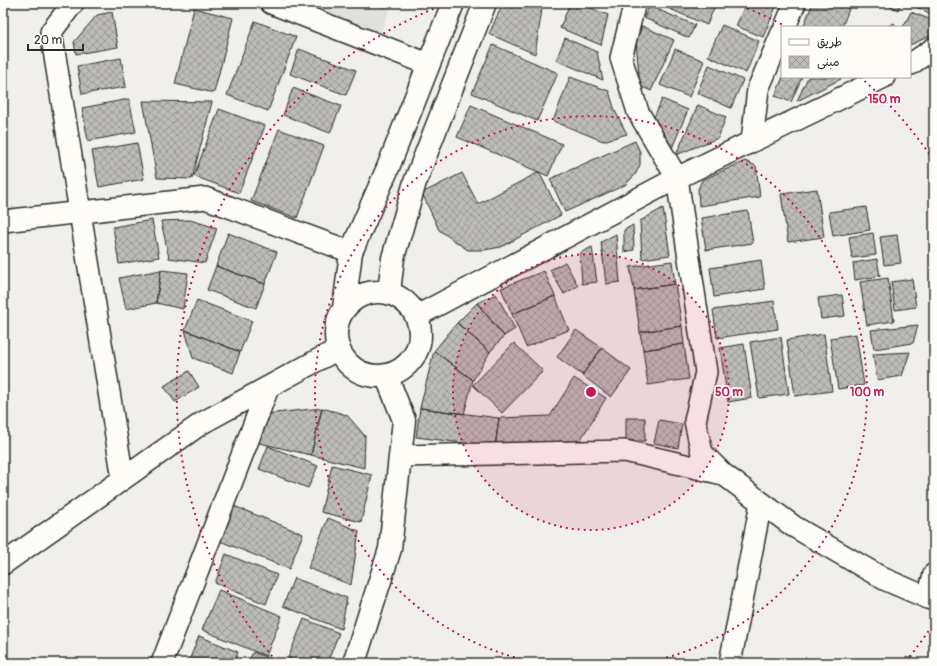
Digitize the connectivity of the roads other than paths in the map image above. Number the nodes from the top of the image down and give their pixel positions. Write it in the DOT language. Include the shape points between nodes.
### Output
graph roads {
  1 [pos="73,3"];
  2 [pos="271,3"];
  3 [pos="453,3"];
  4 [pos="485,3"];
  5 [pos="635,3"];
  6 [pos="795,3"];
  7 [pos="785,26"];
  8 [pos="781,35"];
  9 [pos="934,48"];
  10 [pos="911,63"];
  11 [pos="934,63"];
  12 [pos="428,64"];
  13 [pos="911,64"];
  14 [pos="882,78"];
  15 [pos="752,141"];
  16 [pos="677,178"];
  17 [pos="80,212"];
  18 [pos="3,221"];
  19 [pos="351,252"];
  20 [pos="389,292"];
  21 [pos="344,308"];
  22 [pos="417,316"];
  23 [pos="338,349"];
  24 [pos="386,375"];
  25 [pos="268,388"];
  26 [pos="400,456"];
  27 [pos="723,474"];
  28 [pos="123,479"];
  29 [pos="761,503"];
  30 [pos="3,564"];
  31 [pos="934,574"];
  32 [pos="931,599"];
  33 [pos="162,663"];
  34 [pos="354,663"];
  35 [pos="730,663"];
  1 -- 17 [label="street" via="51,32"];
  2 -- 12 [label="street"];
  3 -- 12 [label="street"];
  4 -- 20 [label="street" via="415,182 393,258"];
  5 -- 16 [label="street" via="621,58 638,112"];
  6 -- 7 [label="street"];
  8 -- 15 [label="street" via="758,89"];
  9 -- 10 [label="street"];
  11 -- 13 [label="street"];
  12 -- 19 [label="street" via="387,170"];
  14 -- 15 [label="street"];
  15 -- 16 [label="street"];
  16 -- 22 [label="street"];
  16 -- 27 [label="street" via="706,372 695,421 702,453"];
  17 -- 18 [label="street"];
  17 -- 19 [label="street" via="205,198"];
  17 -- 28 [label="street"];
  19 -- 21 [label="street"];
  20 -- 21 [label="street" via="367,293 356,297"];
  20 -- 22 [label="street" via="406,301"];
  21 -- 23 [label="street" via="337,321"];
  22 -- 24 [label="street" via="421,328 416,353 409,364"];
  23 -- 24 [label="street" via="357,371 371,376"];
  23 -- 25 [label="street"];
  24 -- 26 [label="street" via="404,420"];
  25 -- 28 [label="street" via="202,424"];
  25 -- 33 [label="street"];
  26 -- 27 [label="street" via="626,451"];
  26 -- 34 [label="street" via="390,549"];
  27 -- 29 [label="street"];
  28 -- 30 [label="street"];
  29 -- 32 [label="street" via="793,526 878,575"];
  29 -- 35 [label="street"];
  31 -- 32 [label="street"];
}
